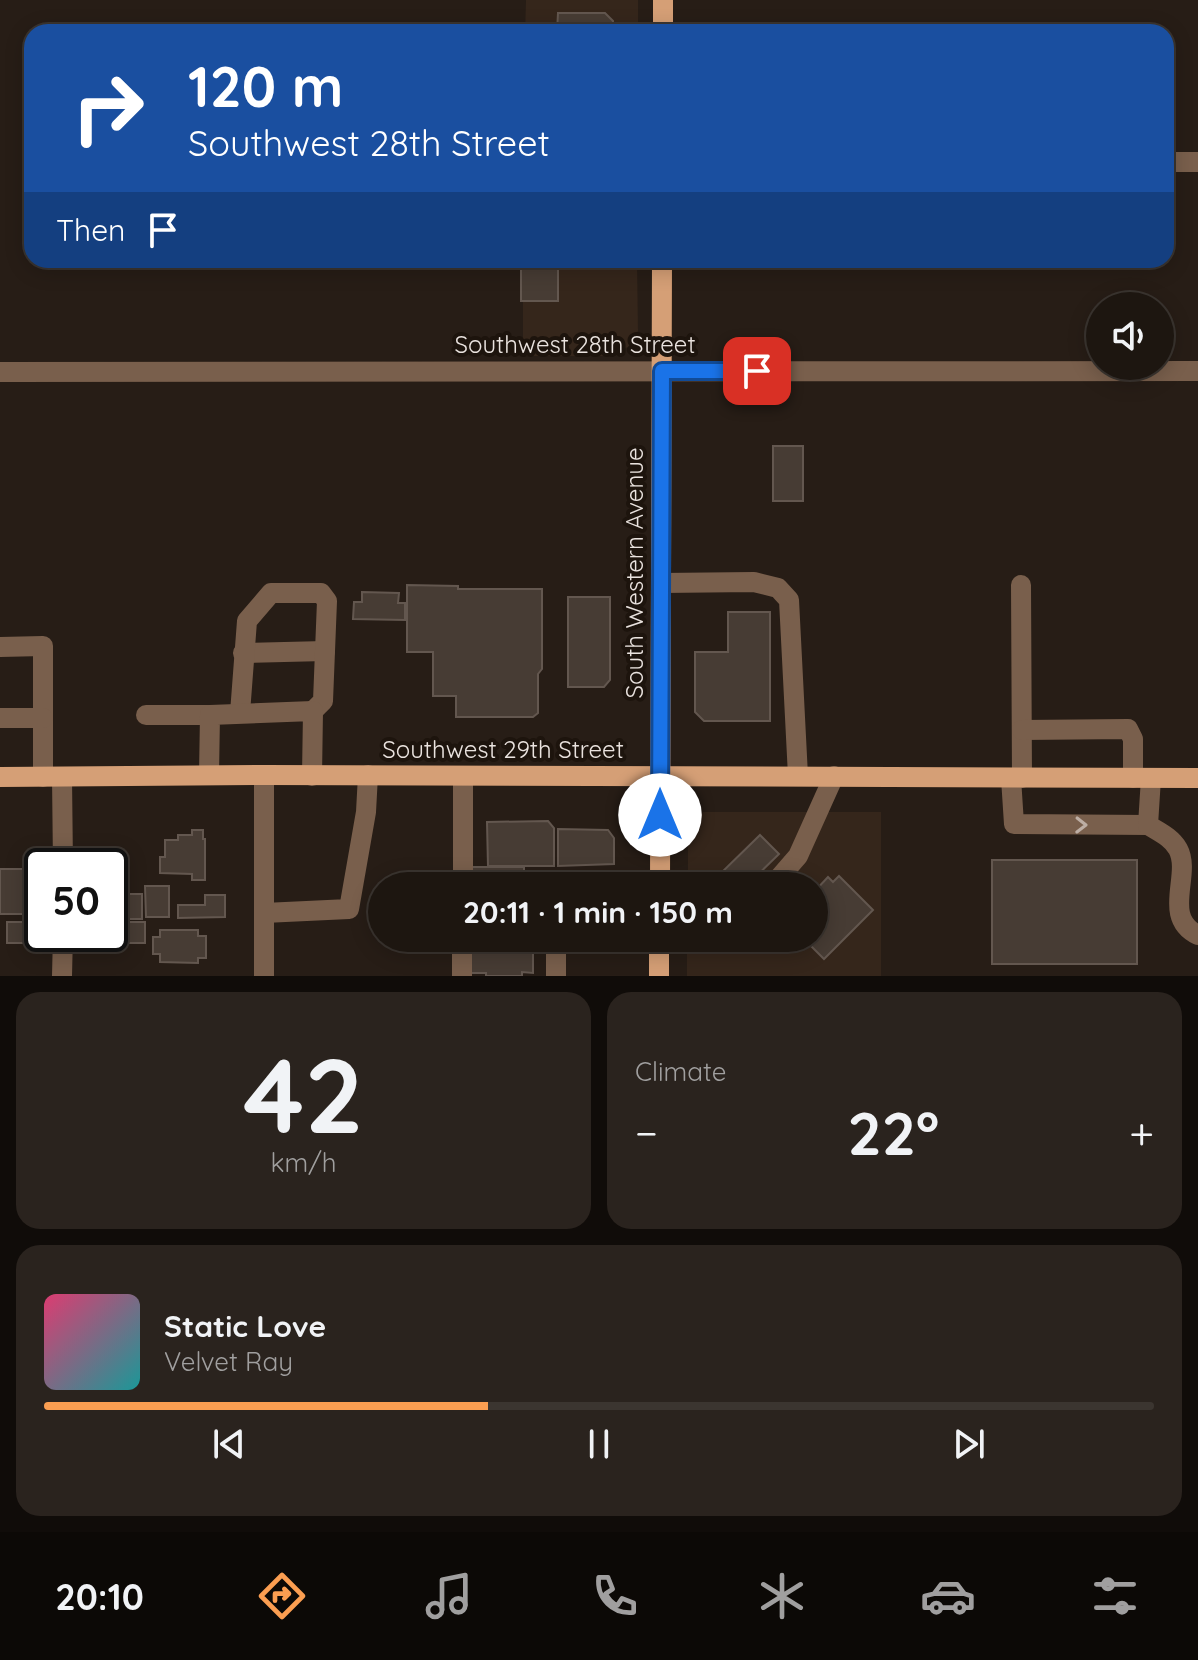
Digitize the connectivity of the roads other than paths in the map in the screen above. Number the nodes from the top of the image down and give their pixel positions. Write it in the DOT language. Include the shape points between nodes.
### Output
graph roads {
  1 [pos="663,0"];
  2 [pos="663,24"];
  3 [pos="1174,162"];
  4 [pos="1198,162"];
  5 [pos="662,268"];
  6 [pos="662,371"];
  7 [pos="1198,371"];
  8 [pos="0,372"];
  9 [pos="661,583"];
  10 [pos="1021,585"];
  11 [pos="0,647"];
  12 [pos="325,651"];
  13 [pos="243,653"];
  14 [pos="313,711"];
  15 [pos="240,713"];
  16 [pos="146,715"];
  17 [pos="210,715"];
  18 [pos="0,718"];
  19 [pos="43,718"];
  20 [pos="1022,730"];
  21 [pos="209,775"];
  22 [pos="264,775"];
  23 [pos="368,775"];
  24 [pos="312,776"];
  25 [pos="463,776"];
  26 [pos="660,776"];
  27 [pos="798,776"];
  28 [pos="834,776"];
  29 [pos="0,777"];
  30 [pos="53,777"];
  31 [pos="1016,778"];
  32 [pos="1142,778"];
  33 [pos="1198,778"];
  34 [pos="1148,825"];
  35 [pos="61,848"];
  36 [pos="463,872"];
  37 [pos="660,872"];
  38 [pos="784,872"];
  39 [pos="264,913"];
  40 [pos="1198,935"];
  41 [pos="63,952"];
  42 [pos="462,952"];
  43 [pos="556,952"];
  44 [pos="659,952"];
  45 [pos="62,976"];
  46 [pos="264,976"];
  47 [pos="462,976"];
  48 [pos="556,976"];
  49 [pos="659,976"];
  1 -- 2 [label="main road"];
  3 -- 4 [label="street"];
  5 -- 6 [label="main road, South Western Avenue"];
  6 -- 7 [label="street, Southwest 28th Street"];
  6 -- 8 [label="street, Southwest 28th Street"];
  6 -- 9 [label="main road, South Western Avenue"];
  9 -- 26 [label="main road, South Western Avenue"];
  9 -- 27 [label="street" via="754,582 778,588 789,600"];
  10 -- 20 [label="street"];
  11 -- 19 [label="street" via="43,646"];
  12 -- 13 [label="street"];
  12 -- 13 [label="street" via="327,601 321,593 271,593 247,621"];
  12 -- 14 [label="street" via="323,701"];
  13 -- 15 [label="street"];
  14 -- 15 [label="street"];
  14 -- 24 [label="street"];
  15 -- 17 [label="street"];
  16 -- 17 [label="street"];
  17 -- 21 [label="street"];
  18 -- 19 [label="street"];
  19 -- 30 [label="street"];
  20 -- 31 [label="street"];
  20 -- 32 [label="street" via="1128,729"];
  21 -- 22 [label="main road, Southwest 29th Street"];
  21 -- 30 [label="main road, Southwest 29th Street"];
  22 -- 24 [label="main road, Southwest 29th Street"];
  22 -- 39 [label="street"];
  23 -- 24 [label="main road, Southwest 29th Street"];
  23 -- 25 [label="main road, Southwest 29th Street"];
  23 -- 39 [label="street" via="349,909"];
  25 -- 26 [label="main road, Southwest 29th Street"];
  25 -- 36 [label="street"];
  26 -- 27 [label="main road, Southwest 29th Street"];
  26 -- 37 [label="main road, South Western Avenue"];
  27 -- 28 [label="main road, Southwest 29th Street"];
  28 -- 31 [label="main road, Southwest 29th Street"];
  28 -- 38 [label="street" via="798,856"];
  29 -- 30 [label="main road, Southwest 29th Street"];
  30 -- 35 [label="street"];
  31 -- 32 [label="main road, Southwest 29th Street"];
  31 -- 34 [label="street, one-way" via="1014,824"];
  32 -- 33 [label="main road, Southwest 29th Street"];
  32 -- 34 [label="street"];
  34 -- 40 [label="street" via="1180,852 1180,917 1186,929"];
  39 -- 46 [label="street"];
  41 -- 45 [label="street"];
  42 -- 47 [label="street"];
  43 -- 48 [label="street"];
  44 -- 49 [label="main road"];
}
